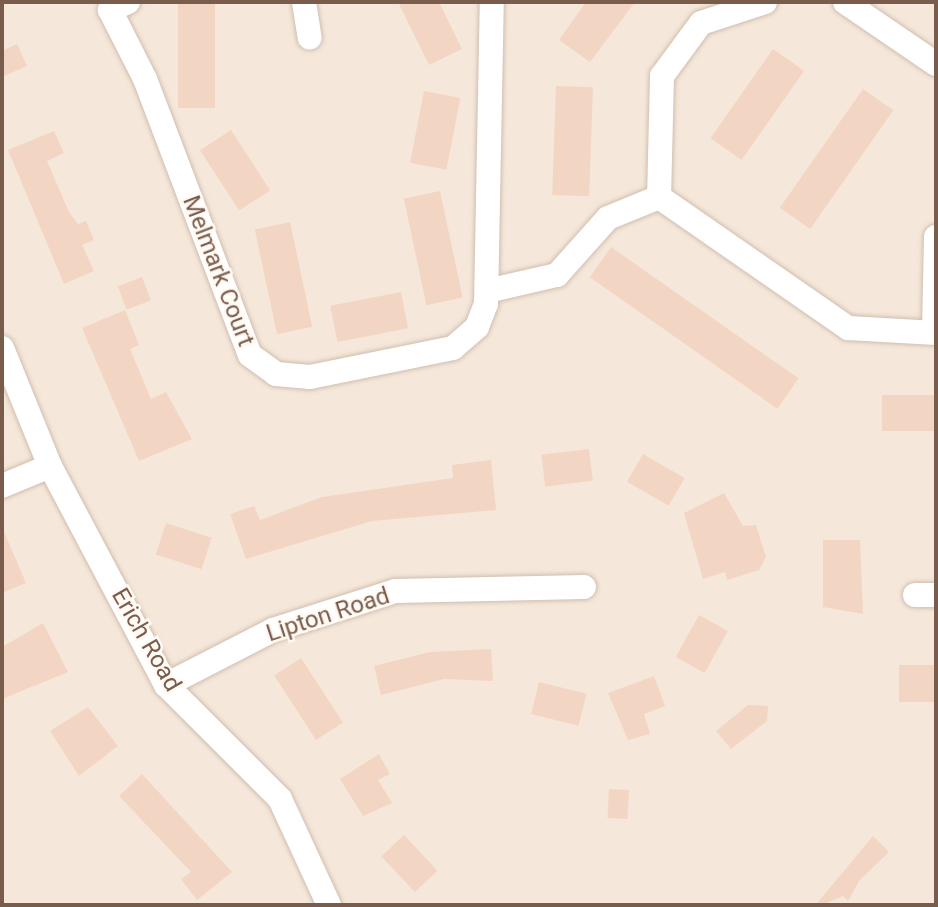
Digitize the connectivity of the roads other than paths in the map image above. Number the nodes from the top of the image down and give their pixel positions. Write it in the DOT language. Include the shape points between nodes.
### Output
graph roads {
  1 [pos="304,2"];
  2 [pos="492,2"];
  3 [pos="765,2"];
  4 [pos="845,2"];
  5 [pos="115,4"];
  6 [pos="310,38"];
  7 [pos="936,64"];
  8 [pos="659,197"];
  9 [pos="936,237"];
  10 [pos="486,291"];
  11 [pos="935,332"];
  12 [pos="2,348"];
  13 [pos="50,466"];
  14 [pos="2,486"];
  15 [pos="584,587"];
  16 [pos="166,685"];
  17 [pos="329,905"];
  1 -- 6 [label="street"];
  2 -- 10 [label="street, Melmark Court"];
  3 -- 8 [label="street" via="701,23 662,76"];
  4 -- 7 [label="street"];
  5 -- 10 [label="street, Melmark Court" via="250,355 276,374 310,377 453,348 477,327"];
  8 -- 10 [label="street" via="608,218 557,275"];
  8 -- 11 [label="street" via="848,328"];
  9 -- 11 [label="street"];
  12 -- 13 [label="street, Erich Road"];
  13 -- 14 [label="street"];
  13 -- 16 [label="street, Erich Road"];
  15 -- 16 [label="street, Lipton Road" via="396,591 273,629"];
  16 -- 17 [label="street, Erich Road" via="280,799"];
}
